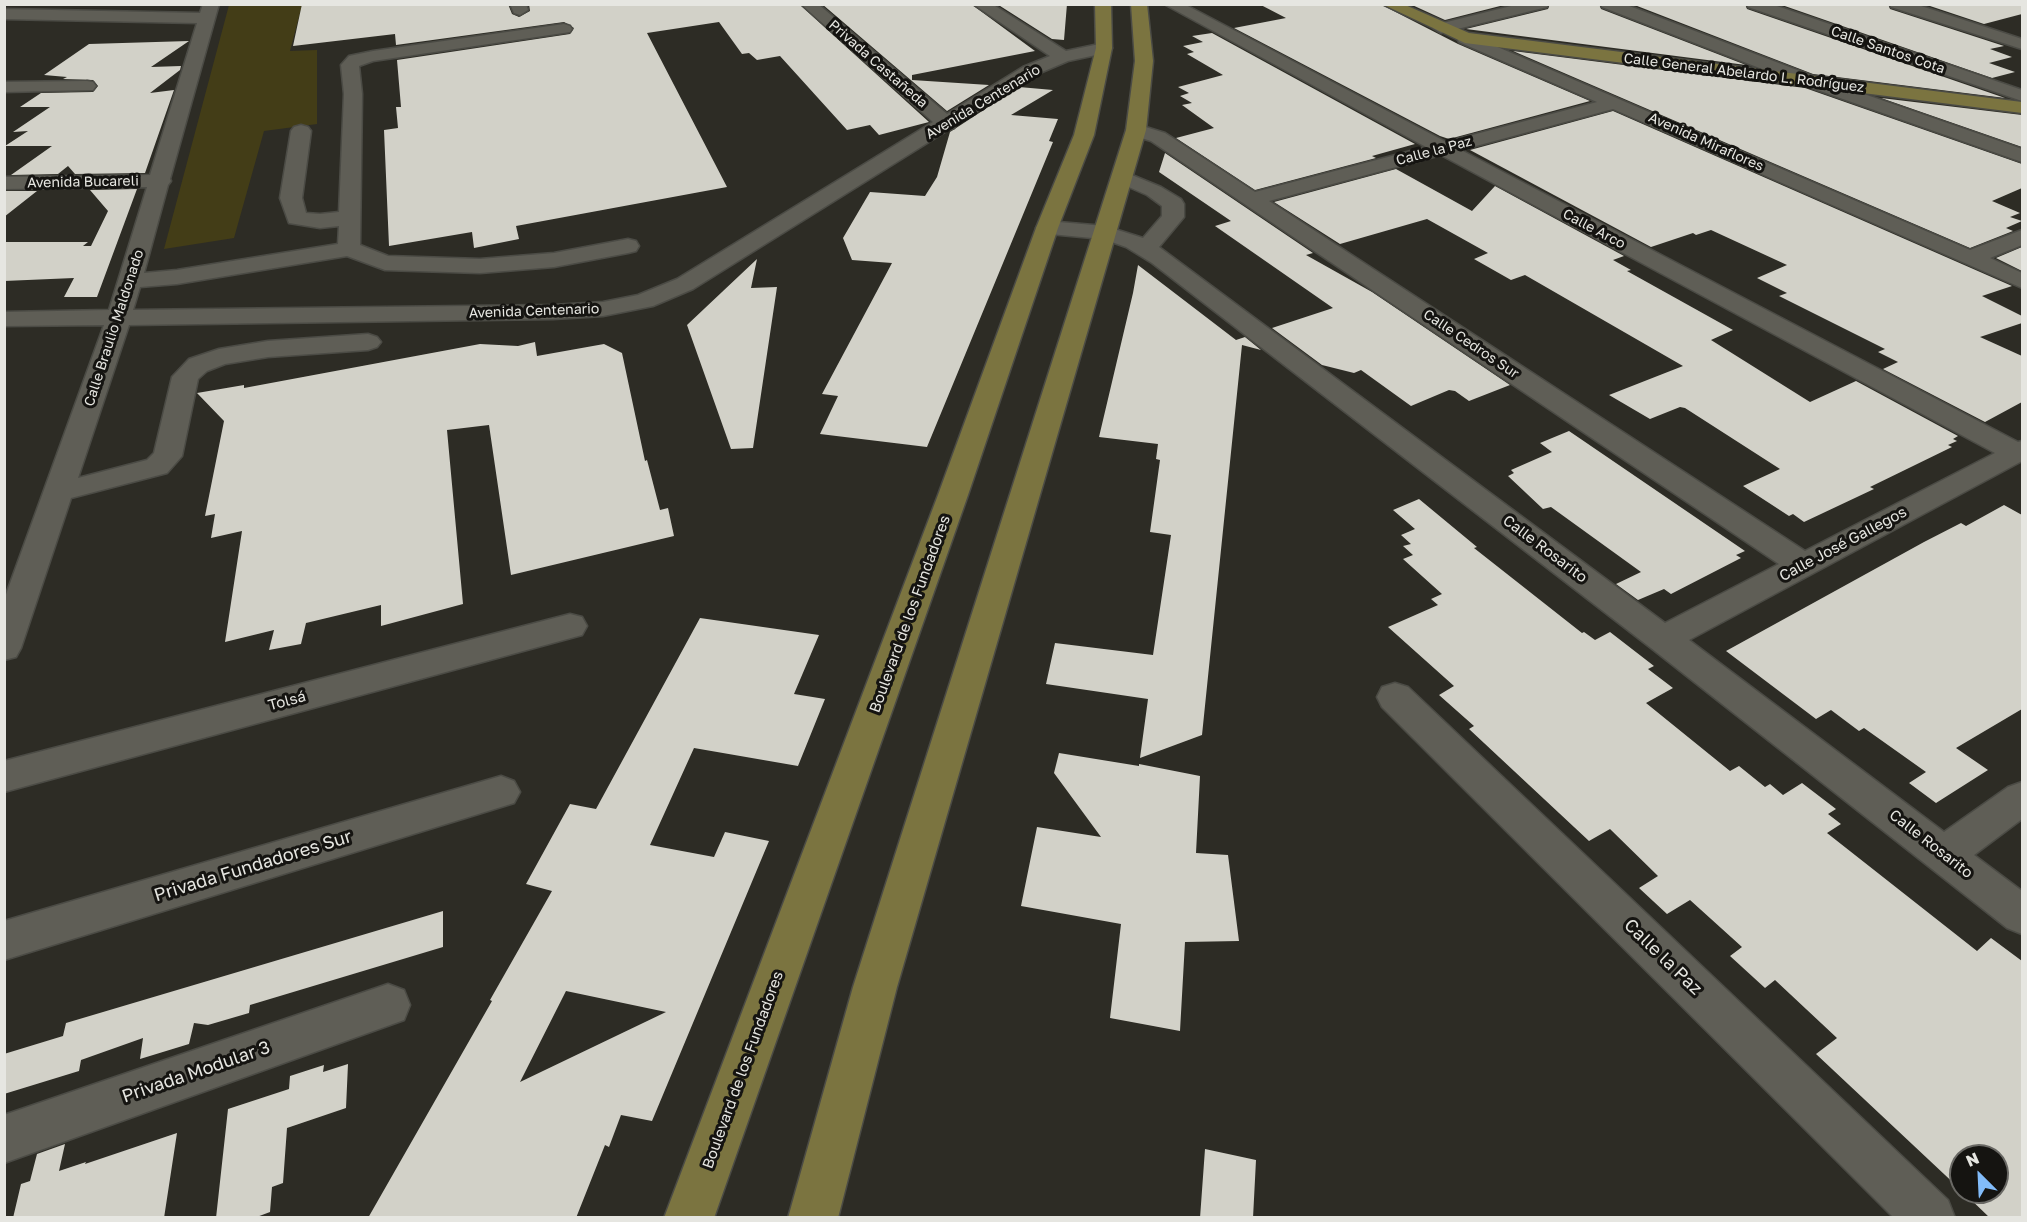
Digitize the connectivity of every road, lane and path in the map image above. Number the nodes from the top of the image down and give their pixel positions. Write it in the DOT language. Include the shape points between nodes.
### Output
graph roads {
  1 [pos="808,4"];
  2 [pos="980,4"];
  3 [pos="1103,4"];
  4 [pos="1139,4"];
  5 [pos="1171,4"];
  6 [pos="1389,4"];
  7 [pos="1541,4"];
  8 [pos="1608,4"];
  9 [pos="1754,4"];
  10 [pos="1897,4"];
  11 [pos="209,11"];
  12 [pos="4,14"];
  13 [pos="1441,27"];
  14 [pos="564,29"];
  15 [pos="1465,38"];
  16 [pos="2022,44"];
  17 [pos="1104,48"];
  18 [pos="1063,57"];
  19 [pos="1812,82"];
  20 [pos="87,86"];
  21 [pos="4,87"];
  22 [pos="2022,96"];
  23 [pos="1616,103"];
  24 [pos="2022,108"];
  25 [pos="947,124"];
  26 [pos="1136,130"];
  27 [pos="301,131"];
  28 [pos="1443,149"];
  29 [pos="2022,156"];
  30 [pos="1122,177"];
  31 [pos="161,181"];
  32 [pos="4,183"];
  33 [pos="1252,199"];
  34 [pos="350,218"];
  35 [pos="1047,228"];
  36 [pos="1105,233"];
  37 [pos="2022,237"];
  38 [pos="628,246"];
  39 [pos="349,249"];
  40 [pos="1145,249"];
  41 [pos="1971,258"];
  42 [pos="130,281"];
  43 [pos="2022,281"];
  44 [pos="119,318"];
  45 [pos="4,319"];
  46 [pos="368,342"];
  47 [pos="2020,451"];
  48 [pos="58,492"];
  49 [pos="1803,565"];
  50 [pos="570,626"];
  51 [pos="1663,639"];
  52 [pos="4,648"];
  53 [pos="1395,697"];
  54 [pos="4,777"];
  55 [pos="501,792"];
  56 [pos="2022,798"];
  57 [pos="1944,854"];
  58 [pos="2022,915"];
  59 [pos="4,940"];
  60 [pos="388,1005"];
  61 [pos="4,1139"];
  62 [pos="689,1218"];
  63 [pos="813,1218"];
  64 [pos="1930,1218"];
  1 -- 25 [label="street, Privada Castañeda"];
  2 -- 18 [label="street"];
  3 -- 17 [label="main road, Boulevard de los Fundadores"];
  4 -- 26 [label="main road" via="1144,61"];
  5 -- 28 [label="street, Calle Arco"];
  6 -- 13 [label="main road, Avenida Miraflores"];
  7 -- 13 [label="street"];
  8 -- 19 [label="street"];
  9 -- 22 [label="street, Calle Santos Cota"];
  10 -- 16 [label="street"];
  11 -- 12 [label="street"];
  11 -- 31 [label="street, Calle Braulio Maldonado"];
  13 -- 15 [label="main road, Avenida Miraflores"];
  14 -- 34 [label="street" via="355,60 350,65"];
  15 -- 19 [label="main road, Calle General Abelardo L. Rodríguez"];
  15 -- 23 [label="street, Avenida Miraflores"];
  17 -- 18 [label="street, Avenida Centenario"];
  17 -- 35 [label="main road, Boulevard de los Fundadores" via="1084,135"];
  18 -- 25 [label="street, Avenida Centenario" via="1029,71"];
  19 -- 24 [label="main road, Calle General Abelardo L. Rodríguez"];
  19 -- 29 [label="street"];
  20 -- 21 [label="street"];
  23 -- 28 [label="street, Calle la Paz"];
  23 -- 41 [label="street, Avenida Miraflores"];
  25 -- 44 [label="street, Avenida Centenario" via="685,284 644,301 554,312"];
  26 -- 30 [label="main road"];
  26 -- 33 [label="street, Calle Cedros Sur" via="1158,137"];
  27 -- 34 [label="street" via="291,198 297,218"];
  28 -- 33 [label="street, Calle la Paz"];
  28 -- 47 [label="street, Calle Arco"];
  30 -- 36 [label="main road"];
  30 -- 40 [label="street" via="1173,204 1173,217"];
  31 -- 32 [label="street, Avenida Bucareli"];
  31 -- 42 [label="street, Calle Braulio Maldonado"];
  33 -- 49 [label="street, Calle Cedros Sur"];
  34 -- 39 [label="street"];
  35 -- 36 [label="street, Calle Rosarito"];
  35 -- 62 [label="main road, Boulevard de los Fundadores"];
  36 -- 40 [label="street, Calle Rosarito"];
  36 -- 63 [label="main road" via="875,987"];
  37 -- 41 [label="street"];
  38 -- 39 [label="street" via="554,260 480,266 385,263"];
  39 -- 42 [label="street"];
  40 -- 51 [label="street, Calle Rosarito"];
  41 -- 43 [label="street, Avenida Miraflores"];
  42 -- 44 [label="street, Calle Braulio Maldonado"];
  44 -- 45 [label="street, Avenida Centenario"];
  44 -- 48 [label="street, Calle Braulio Maldonado"];
  46 -- 48 [label="street" via="268,350 219,357 198,365 185,377 168,456 157,467"];
  47 -- 49 [label="street, Calle José Gallegos"];
  48 -- 52 [label="street, Calle Braulio Maldonado"];
  49 -- 51 [label="street, Calle José Gallegos"];
  50 -- 54 [label="street, Tolsá"];
  51 -- 57 [label="street, Calle Rosarito"];
  53 -- 64 [label="street, Calle la Paz"];
  55 -- 59 [label="street, Privada Fundadores Sur"];
  56 -- 57 [label="street"];
  57 -- 58 [label="street, Calle Rosarito"];
  60 -- 61 [label="street, Privada Modular 3"];
}
